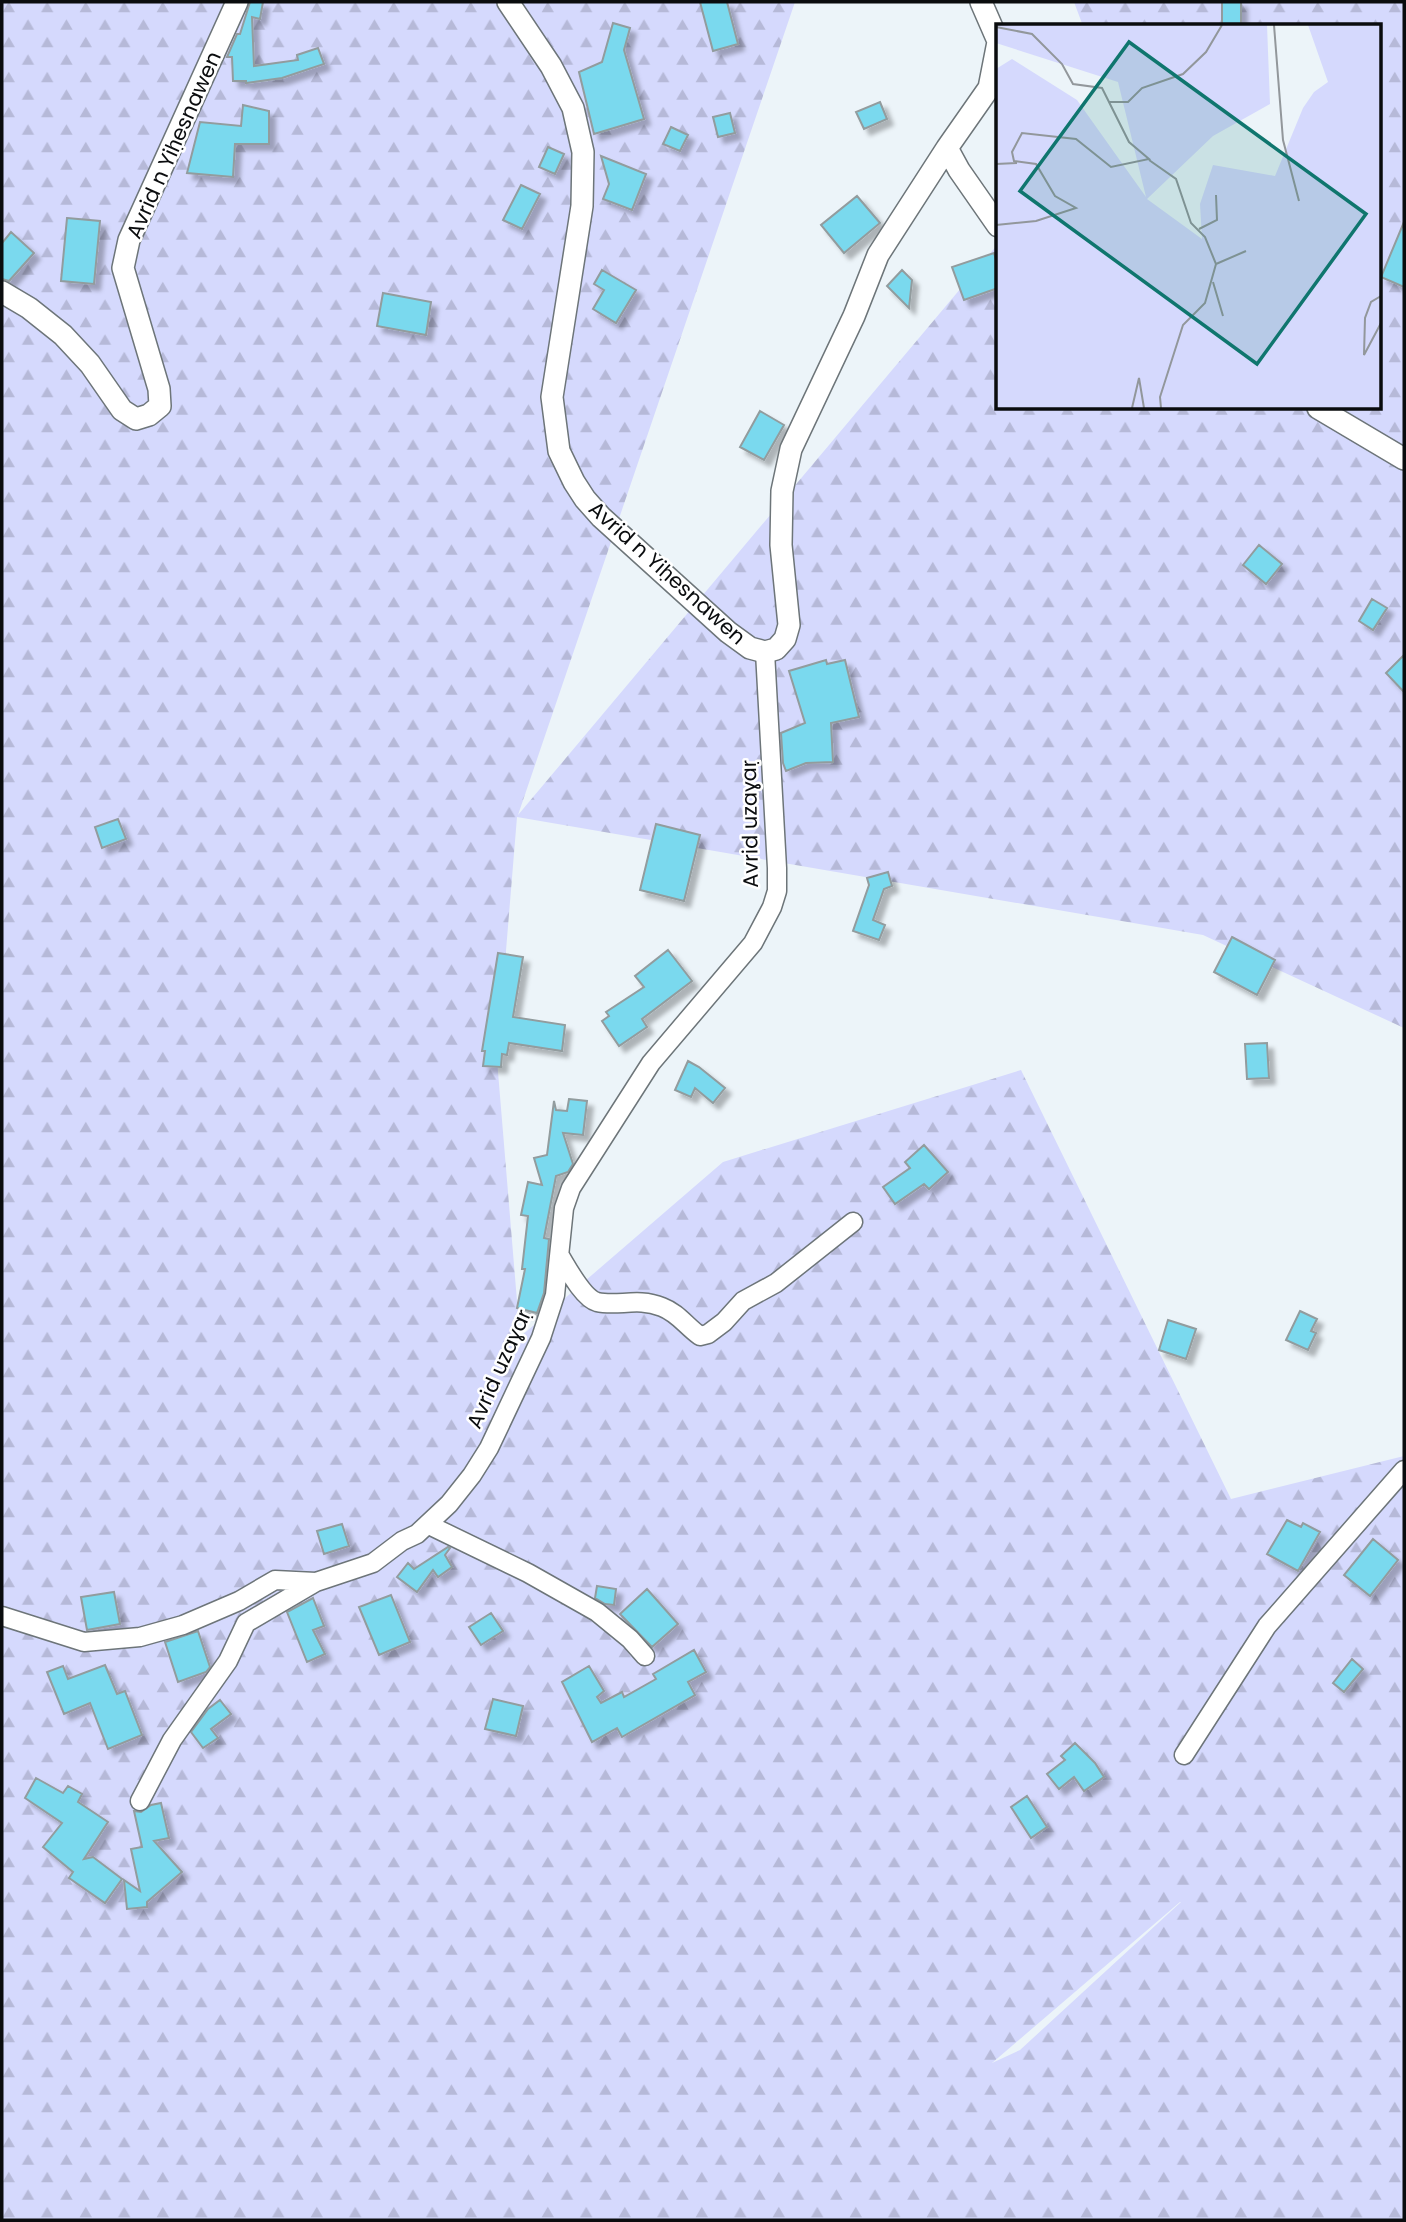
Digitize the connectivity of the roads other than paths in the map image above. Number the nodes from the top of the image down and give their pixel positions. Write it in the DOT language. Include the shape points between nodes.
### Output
graph roads {
  1 [pos="237,2"];
  2 [pos="508,2"];
  3 [pos="981,2"];
  4 [pos="996,37"];
  5 [pos="996,52"];
  6 [pos="947,148"];
  7 [pos="996,223"];
  8 [pos="2,292"];
  9 [pos="1321,410"];
  10 [pos="1404,459"];
  11 [pos="765,652"];
  12 [pos="853,1222"];
  13 [pos="560,1256"];
  14 [pos="1404,1470"];
  15 [pos="429,1525"];
  16 [pos="316,1583"];
  17 [pos="2,1616"];
  18 [pos="645,1656"];
  19 [pos="1184,1755"];
  20 [pos="140,1801"];
  1 -- 8 [label="street, Avrid n Yiḥesnawen" via="129,240 123,268 160,406 136,419 122,410 63,335"];
  2 -- 11 [label="street, Avrid n Yiḥesnawen" via="573,108 583,152 582,206 552,397 559,451 574,482 601,517 728,632 750,648"];
  3 -- 4 [label="street, Avrid n Yiḥesnawen"];
  5 -- 6 [label="street, Avrid n Yiḥesnawen" via="989,88"];
  6 -- 7 [label="street"];
  6 -- 11 [label="street, Avrid n Yiḥesnawen" via="878,255 791,449 782,491 781,545 789,625 785,639"];
  9 -- 10 [label="street"];
  11 -- 13 [label="street, Avrid uzaɣaṛ" via="777,868 772,907 753,943 651,1063 583,1168 564,1208"];
  12 -- 13 [label="street" via="776,1283 743,1301 709,1334 700,1336 663,1307 592,1299"];
  13 -- 15 [label="street, Avrid uzaɣaṛ" via="555,1295 541,1338 510,1405 472,1475"];
  14 -- 19 [label="street" via="1267,1626"];
  15 -- 16 [label="street, Avrid uzaɣaṛ" via="373,1563"];
  15 -- 18 [label="street" via="565,1592 597,1612"];
  16 -- 17 [label="street, Avrid uzaɣaṛ" via="275,1580 183,1625 139,1637 84,1642"];
  16 -- 20 [label="street" via="246,1623 228,1661 172,1740"];
}
